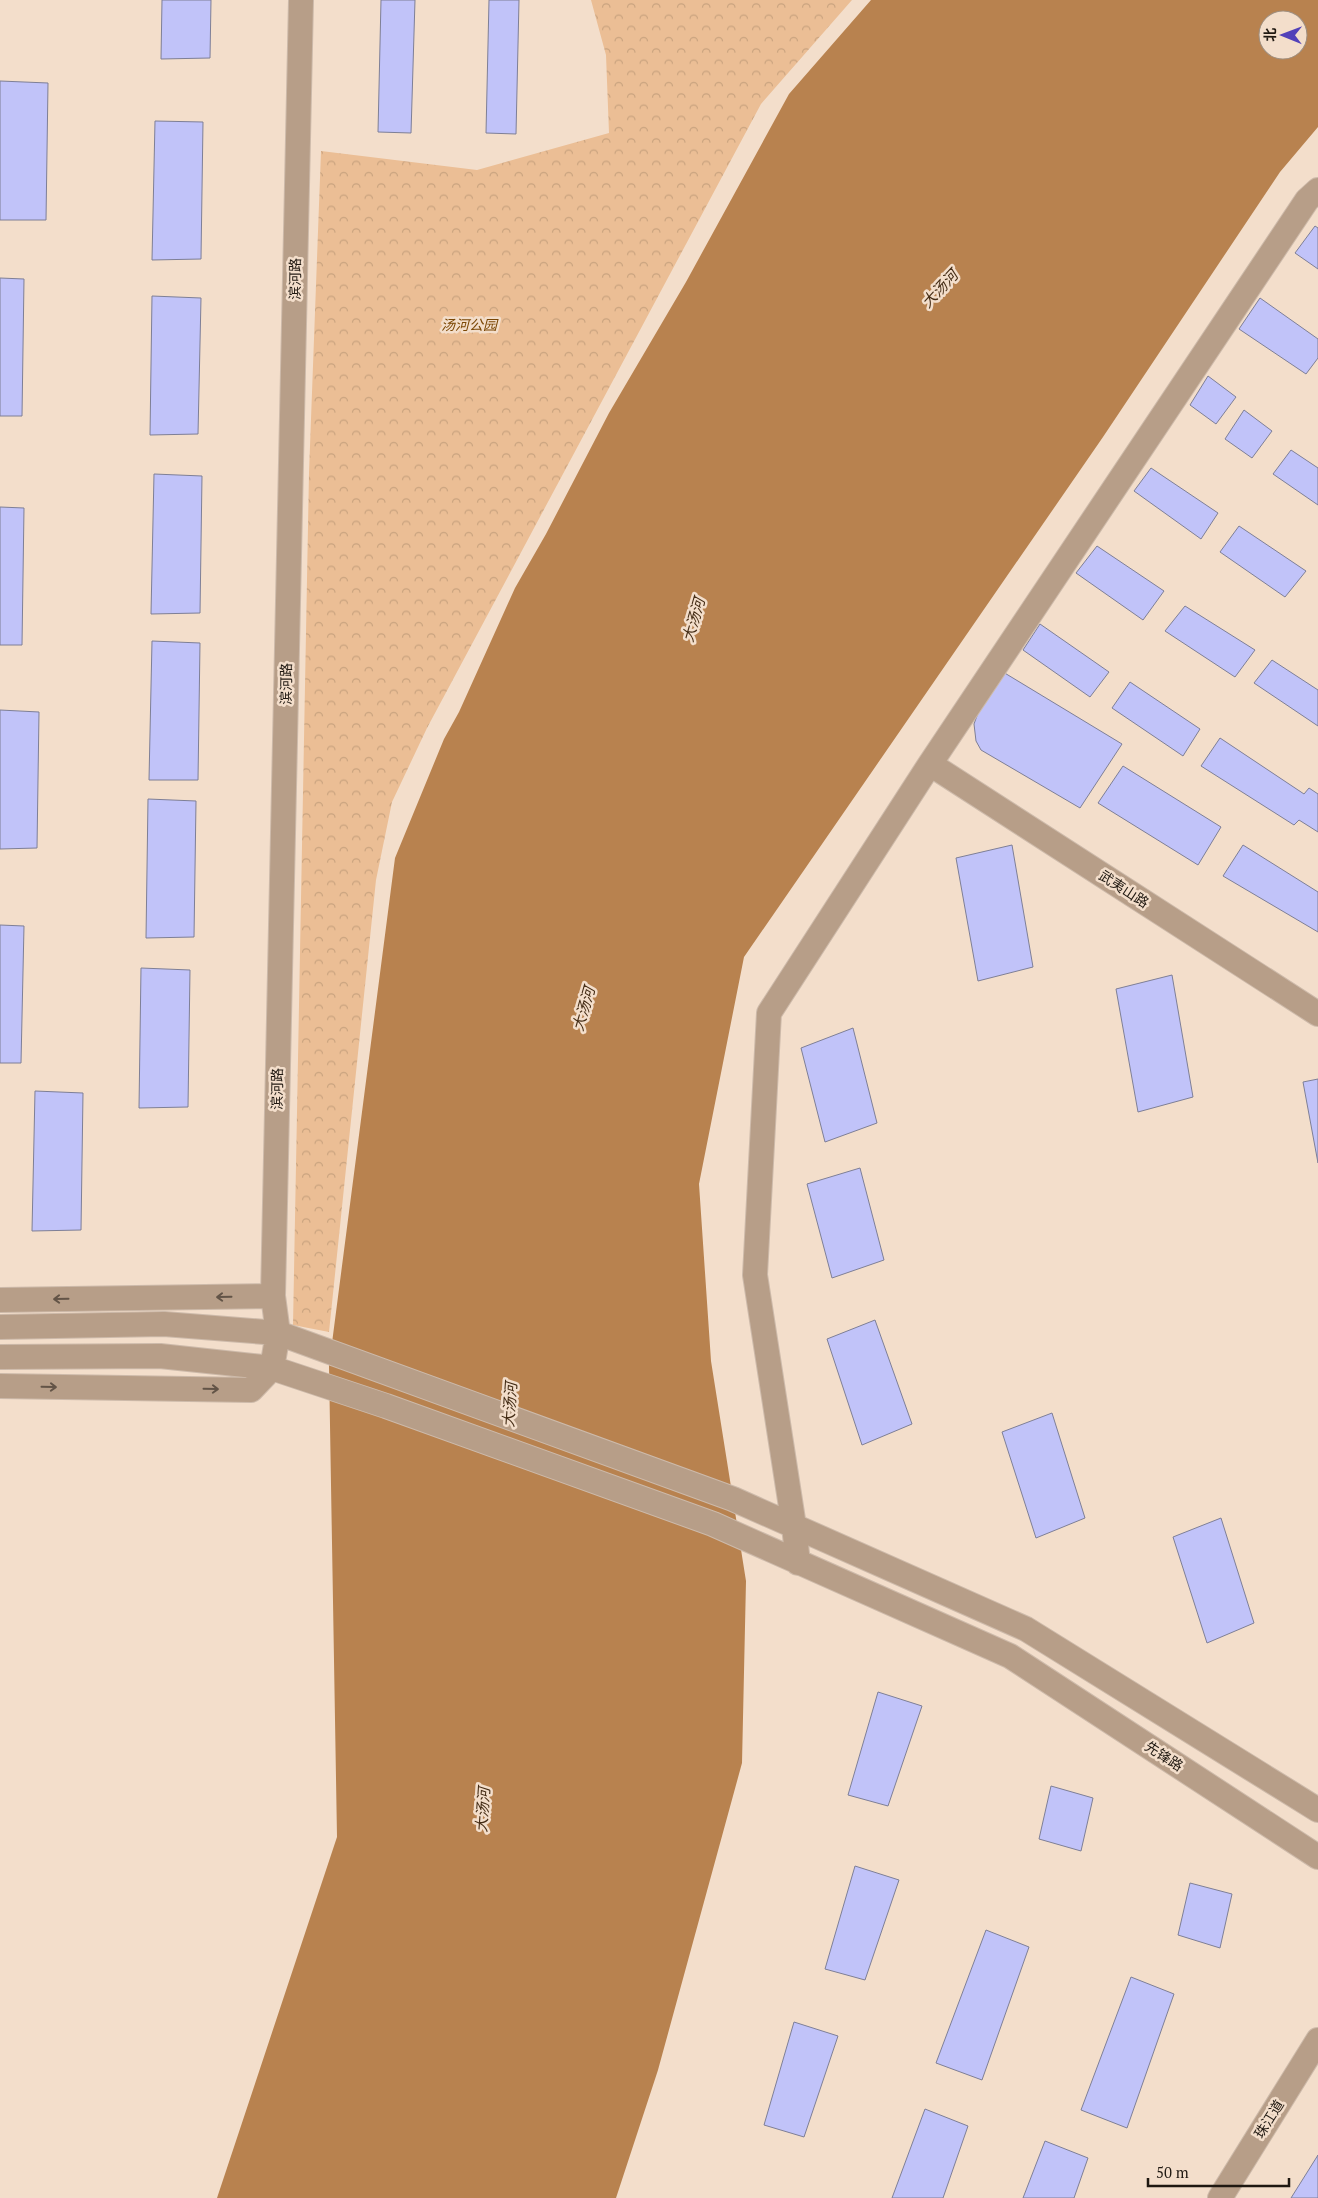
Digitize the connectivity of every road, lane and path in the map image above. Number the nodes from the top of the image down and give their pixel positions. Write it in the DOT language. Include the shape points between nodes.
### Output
graph roads {
  1 [pos="301,0"];
  2 [pos="1318,190"];
  3 [pos="930,764"];
  4 [pos="1318,1014"];
  5 [pos="272,1296"];
  6 [pos="0,1300"];
  7 [pos="0,1327"];
  8 [pos="278,1333"];
  9 [pos="0,1358"];
  10 [pos="272,1368"];
  11 [pos="0,1386"];
  12 [pos="794,1526"];
  13 [pos="798,1563"];
  14 [pos="1318,1810"];
  15 [pos="1318,1857"];
  16 [pos="1318,2040"];
  17 [pos="1220,2198"];
  1 -- 5 [label="street, 滨河路"];
  2 -- 3 [label="street" via="1307,200"];
  3 -- 4 [label="street, 武夷山路"];
  3 -- 12 [label="street" via="769,1013 755,1275"];
  5 -- 6 [label="street, one-way"];
  5 -- 8 [label="street, 滨河路"];
  7 -- 8 [label="street" via="164,1324"];
  8 -- 10 [label="street, 滨河路"];
  8 -- 12 [label="street" via="733,1499"];
  9 -- 10 [label="street, 先锋路" via="160,1356"];
  11 -- 10 [label="street, one-way" via="250,1390"];
  10 -- 13 [label="street, 先锋路" via="713,1524"];
  12 -- 13 [label="street"];
  12 -- 14 [label="street" via="1026,1629"];
  13 -- 15 [label="street, 先锋路" via="1010,1656"];
  16 -- 17 [label="street, 珠江道"];
}
